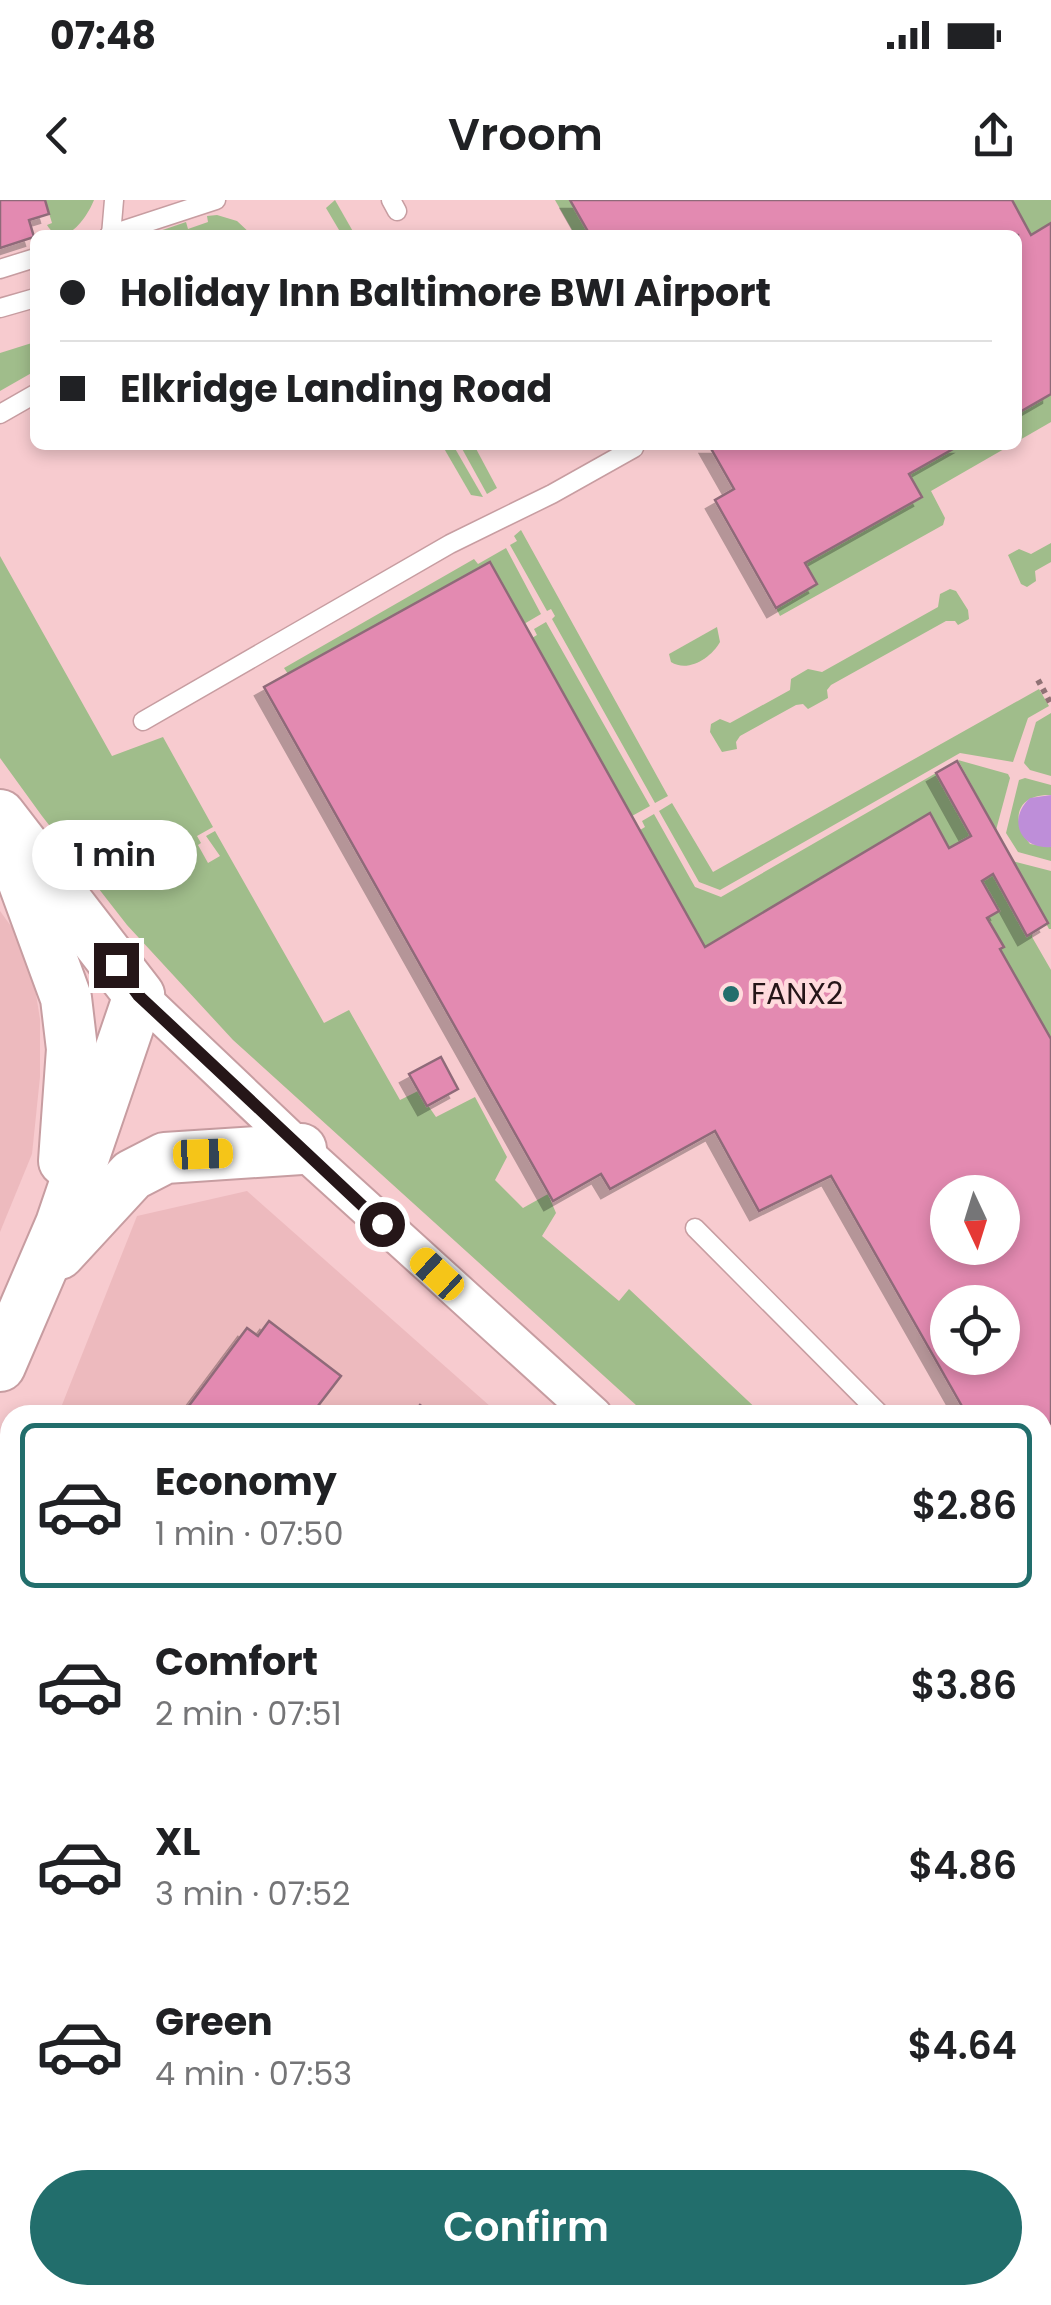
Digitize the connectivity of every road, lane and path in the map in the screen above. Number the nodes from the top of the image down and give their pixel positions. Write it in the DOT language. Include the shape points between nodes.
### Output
graph roads {
  1 [pos="114,200"];
  2 [pos="216,200"];
  3 [pos="111,230"];
  4 [pos="125,230"];
  5 [pos="30,259"];
  6 [pos="0,268"];
  7 [pos="30,299"];
  8 [pos="0,308"];
  9 [pos="30,397"];
  10 [pos="0,414"];
  11 [pos="630,450"];
  12 [pos="1038,680"];
  13 [pos="1051,704"];
  14 [pos="143,721"];
  15 [pos="0,817"];
  16 [pos="138,995"];
  17 [pos="301,1150"];
  18 [pos="61,1224"];
  19 [pos="695,1228"];
  20 [pos="39,1277"];
  21 [pos="0,1366"];
  22 [pos="583,1405"];
  23 [pos="871,1405"];
  1 -- 3 [label="lane"];
  2 -- 4 [label="lane"];
  5 -- 6 [label="lane"];
  7 -- 8 [label="lane"];
  9 -- 10 [label="lane"];
  11 -- 14 [label="lane" via="450,544"];
  12 -- 13 [label="path"];
  15 -- 16 [label="main road"];
  15 -- 18 [label="main road" via="66,998 72,1049"];
  16 -- 17 [label="street"];
  16 -- 18 [label="main road"];
  17 -- 20 [label="main road" via="164,1158 132,1174"];
  17 -- 22 [label="street"];
  18 -- 20 [label="main road"];
  19 -- 23 [label="lane"];
  20 -- 21 [label="main road"];
}
